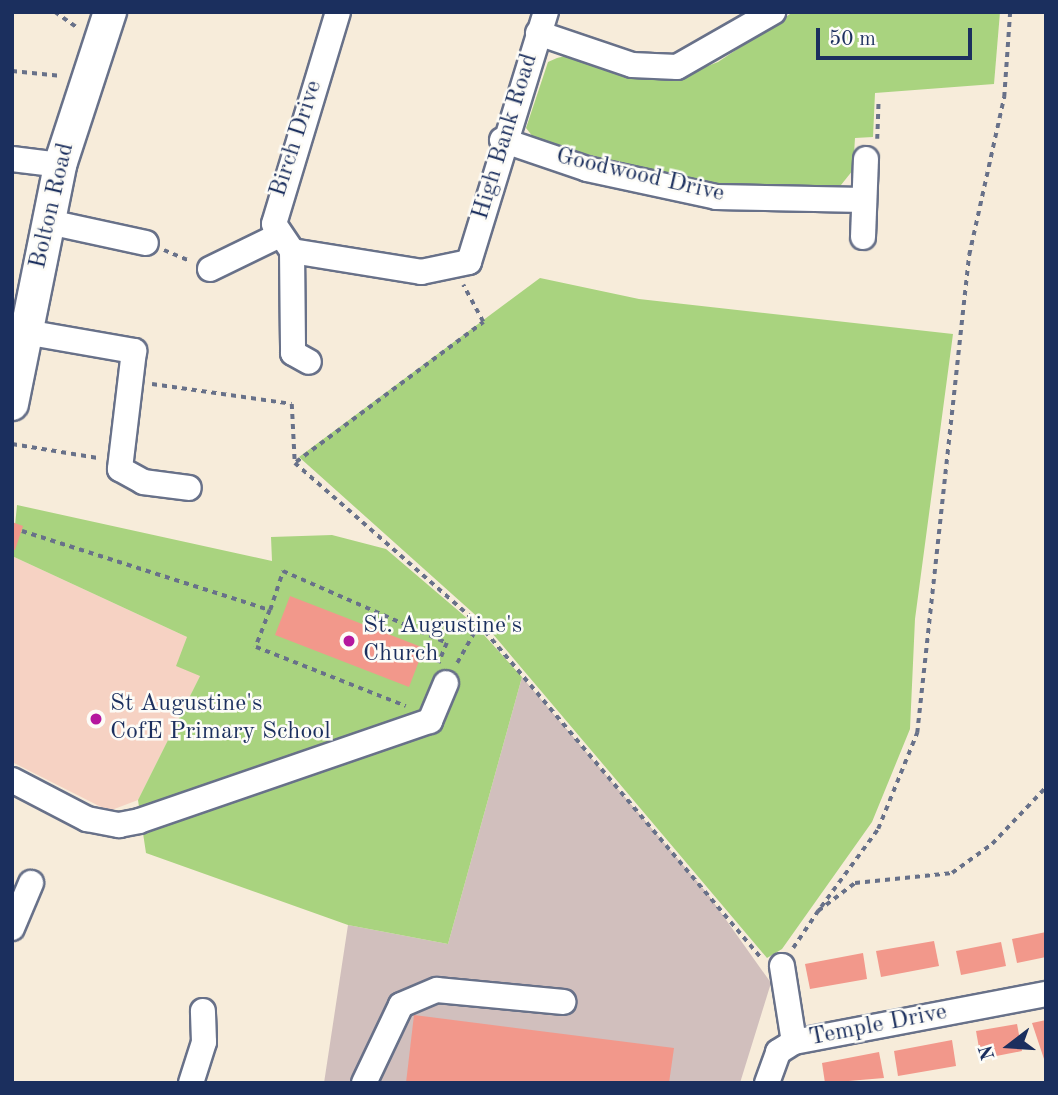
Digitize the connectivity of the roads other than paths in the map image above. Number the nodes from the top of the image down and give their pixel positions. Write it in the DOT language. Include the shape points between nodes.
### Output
graph roads {
  1 [pos="110,12"];
  2 [pos="338,12"];
  3 [pos="773,12"];
  4 [pos="542,23"];
  5 [pos="502,140"];
  6 [pos="12,159"];
  7 [pos="866,159"];
  8 [pos="60,165"];
  9 [pos="864,200"];
  10 [pos="49,222"];
  11 [pos="863,237"];
  12 [pos="146,243"];
  13 [pos="285,243"];
  14 [pos="210,269"];
  15 [pos="25,332"];
  16 [pos="309,362"];
  17 [pos="12,404"];
  18 [pos="189,488"];
  19 [pos="446,683"];
  20 [pos="12,780"];
  21 [pos="32,883"];
  22 [pos="12,928"];
  23 [pos="782,966"];
  24 [pos="1046,994"];
  25 [pos="563,1002"];
  26 [pos="203,1011"];
  27 [pos="794,1042"];
  28 [pos="191,1083"];
  29 [pos="364,1083"];
  30 [pos="767,1083"];
  1 -- 8 [label="main road, Bolton Road"];
  2 -- 13 [label="street, Birch Drive" via="273,213"];
  3 -- 4 [label="street" via="677,67 632,65"];
  4 -- 5 [label="street, High Bank Road"];
  5 -- 9 [label="street, Goodwood Drive" via="587,169 716,197"];
  5 -- 13 [label="street, High Bank Road" via="460,264 421,272"];
  6 -- 8 [label="street"];
  7 -- 9 [label="street"];
  8 -- 10 [label="main road, Bolton Road"];
  9 -- 11 [label="street"];
  10 -- 12 [label="street"];
  10 -- 15 [label="main road, Bolton Road"];
  13 -- 14 [label="street"];
  13 -- 16 [label="street, Birch Drive" via="293,353"];
  15 -- 17 [label="main road, Bolton Road"];
  15 -- 18 [label="street" via="134,351 121,465 143,482"];
  19 -- 20 [label="street" via="430,720 139,821 119,825 87,819"];
  21 -- 22 [label="street"];
  23 -- 27 [label="street, Temple Drive"];
  24 -- 27 [label="street, Temple Drive"];
  25 -- 29 [label="street" via="437,990 401,1005"];
  26 -- 28 [label="street" via="204,1042"];
  27 -- 30 [label="street, Temple Drive" via="778,1052"];
}
